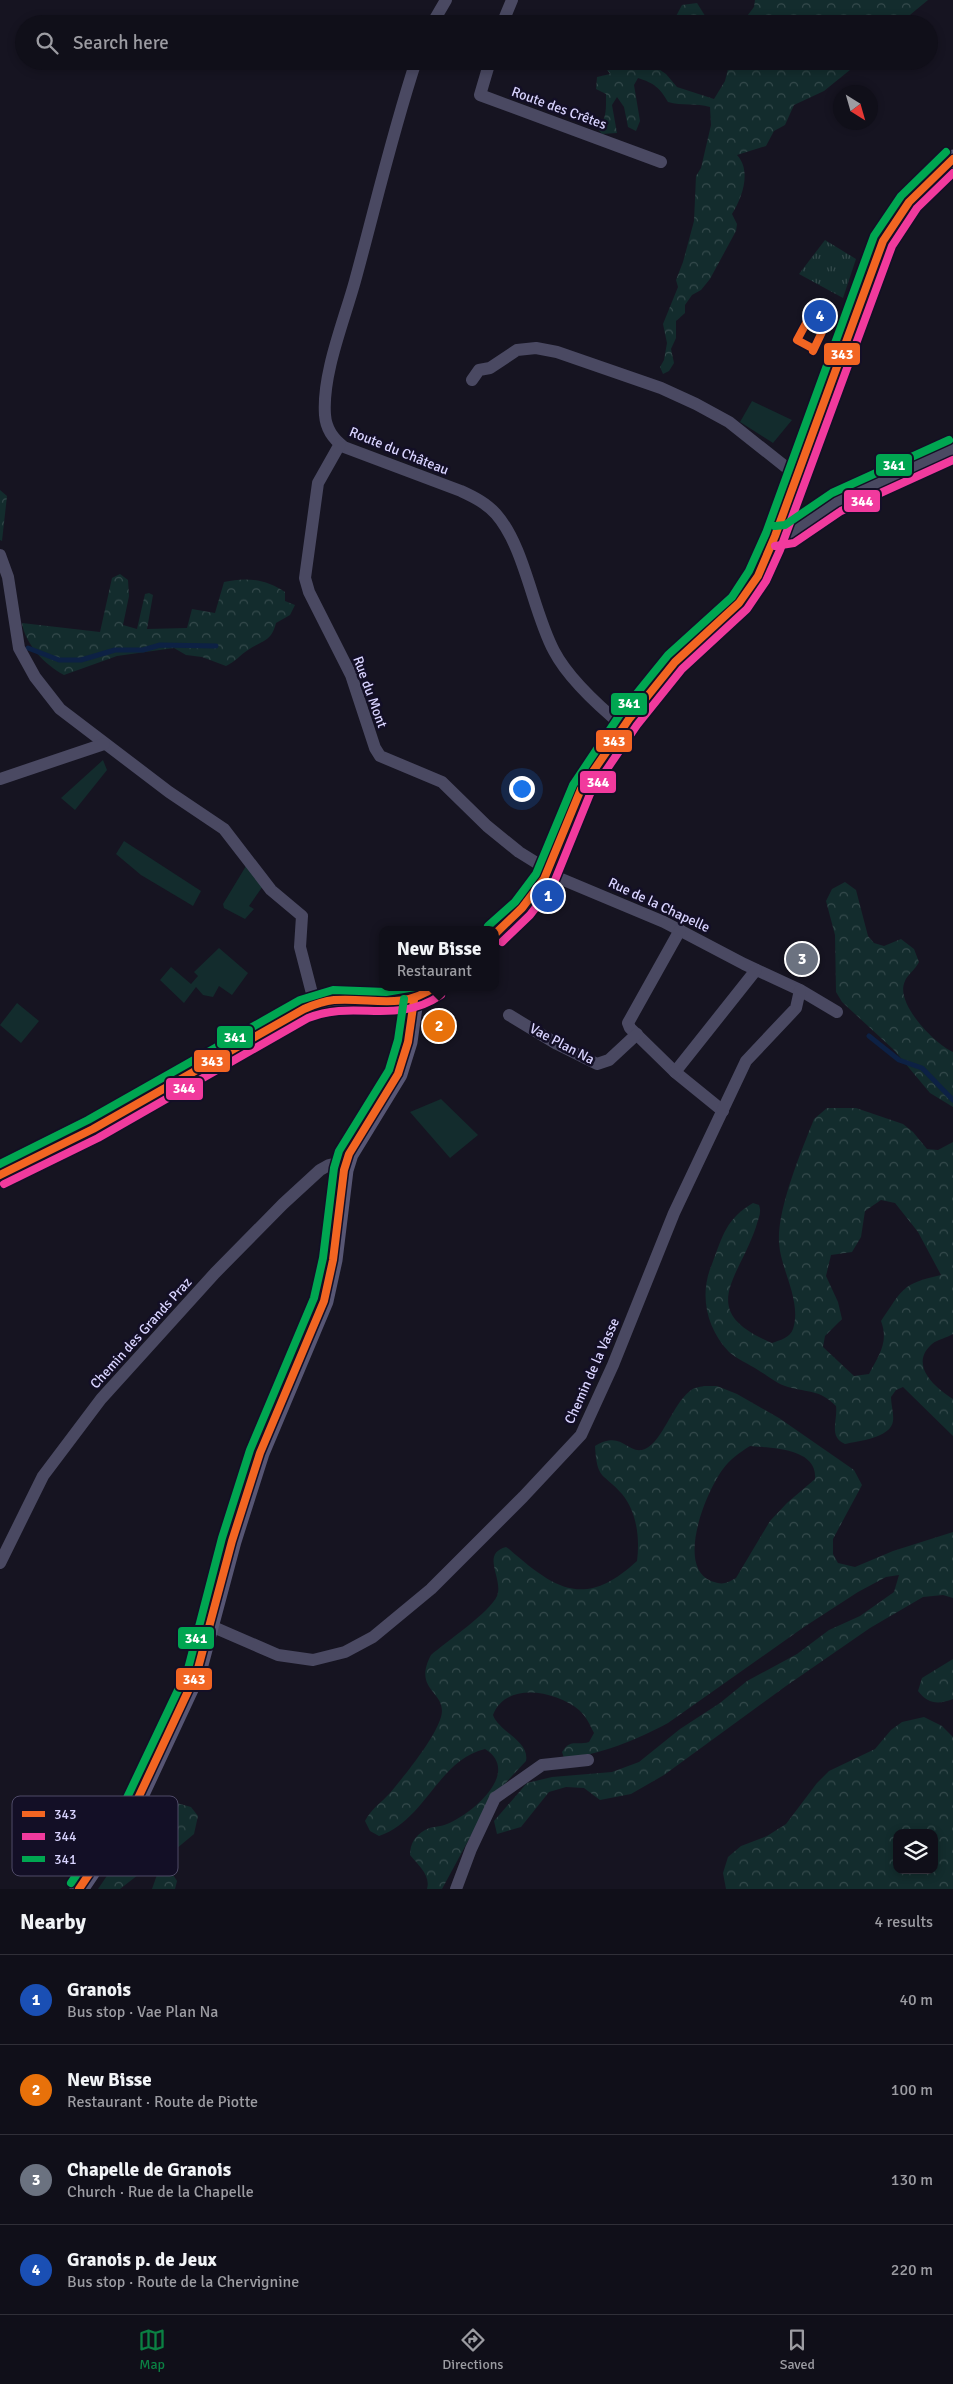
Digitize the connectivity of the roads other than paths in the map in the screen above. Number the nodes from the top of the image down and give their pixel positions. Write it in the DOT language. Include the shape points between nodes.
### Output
graph roads {
  1 [pos="446,0"];
  2 [pos="512,0"];
  3 [pos="437,15"];
  4 [pos="506,15"];
  5 [pos="413,70"];
  6 [pos="487,70"];
  7 [pos="953,159"];
  8 [pos="661,162"];
  9 [pos="472,380"];
  10 [pos="340,444"];
  11 [pos="953,449"];
  12 [pos="797,476"];
  13 [pos="775,536"];
  14 [pos="0,555"];
  15 [pos="624,727"];
  16 [pos="104,744"];
  17 [pos="0,779"];
  18 [pos="547,871"];
  19 [pos="499,930"];
  20 [pos="680,930"];
  21 [pos="756,970"];
  22 [pos="800,990"];
  23 [pos="429,991"];
  24 [pos="414,1000"];
  25 [pos="315,1005"];
  26 [pos="837,1012"];
  27 [pos="509,1015"];
  28 [pos="637,1034"];
  29 [pos="675,1072"];
  30 [pos="723,1111"];
  31 [pos="347,1162"];
  32 [pos="0,1176"];
  33 [pos="0,1563"];
  34 [pos="211,1626"];
  35 [pos="588,1760"];
  36 [pos="139,1796"];
  37 [pos="88,1876"];
  38 [pos="79,1889"];
  39 [pos="456,1889"];
  1 -- 3 [label="street"];
  2 -- 4 [label="street"];
  5 -- 10 [label="street, Route du Château" via="385,163 328,380 326,422"];
  6 -- 8 [label="street, Route des Crêtes" via="480,95"];
  7 -- 12 [label="street" via="909,202 883,241"];
  9 -- 12 [label="street" via="479,370 490,368 517,350 536,348 557,352 696,404 729,422"];
  10 -- 15 [label="street, Route du Château" via="479,499 495,513 512,541 559,660 597,703"];
  10 -- 18 [label="street, Rue du Mont" via="318,483 305,578 351,675 375,748 380,756 442,782 487,826"];
  11 -- 13 [label="street" via="848,496 825,508 790,534"];
  12 -- 13 [label="street"];
  13 -- 15 [label="street" via="763,567 744,598 675,662"];
  14 -- 16 [label="street" via="8,577 19,648 35,677 60,709"];
  15 -- 18 [label="street" via="577,796"];
  16 -- 17 [label="street"];
  16 -- 25 [label="street" via="224,829 271,890 302,916 300,947"];
  18 -- 19 [label="street" via="528,903"];
  18 -- 20 [label="street, Rue de la Chapelle"];
  20 -- 21 [label="street, Rue de la Chapelle"];
  20 -- 28 [label="street" via="629,1018 629,1025"];
  21 -- 22 [label="street, Rue de la Chapelle"];
  21 -- 29 [label="street"];
  22 -- 26 [label="street, Rue de la Chapelle"];
  22 -- 30 [label="street, Chemin de la Vasse" via="796,1008 746,1062"];
  23 -- 24 [label="street"];
  24 -- 25 [label="street" via="396,1003 332,1000"];
  24 -- 31 [label="street" via="408,1042 398,1074 353,1145"];
  25 -- 32 [label="street" via="279,1022 93,1129"];
  27 -- 28 [label="street, Vae Plan Na" via="597,1064 609,1060"];
  28 -- 29 [label="street"];
  29 -- 30 [label="street"];
  30 -- 34 [label="street, Chemin de la Vasse" via="674,1213 613,1365 581,1434 523,1497 430,1589 373,1637 345,1652 313,1660 278,1656"];
  31 -- 33 [label="street, Chemin des Grands Praz" via="320,1170 283,1204 215,1272 101,1399 43,1476"];
  31 -- 34 [label="street" via="324,1301 260,1454 232,1542"];
  34 -- 36 [label="street" via="197,1672"];
  35 -- 39 [label="street" via="542,1765 495,1798"];
  37 -- 38 [label="street"];
}
